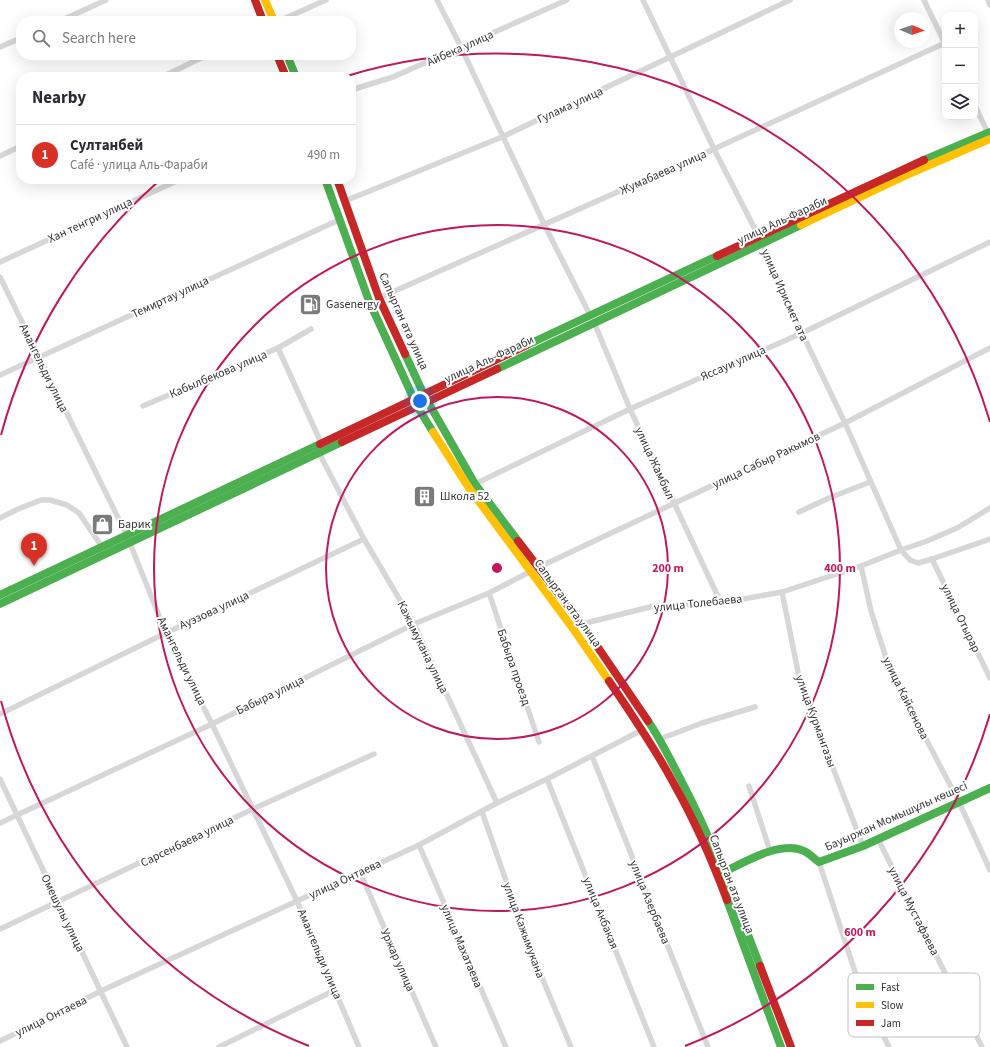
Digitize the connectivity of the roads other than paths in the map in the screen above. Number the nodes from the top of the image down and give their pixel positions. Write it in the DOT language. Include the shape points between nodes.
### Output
graph roads {
  1 [pos="106,0"];
  2 [pos="255,0"];
  3 [pos="266,0"];
  4 [pos="326,0"];
  5 [pos="437,0"];
  6 [pos="566,0"];
  7 [pos="643,0"];
  8 [pos="790,0"];
  9 [pos="924,0"];
  10 [pos="988,0"];
  11 [pos="990,5"];
  12 [pos="71,16"];
  13 [pos="261,16"];
  14 [pos="272,16"];
  15 [pos="290,16"];
  16 [pos="942,37"];
  17 [pos="16,40"];
  18 [pos="942,44"];
  19 [pos="0,47"];
  20 [pos="461,47"];
  21 [pos="670,57"];
  22 [pos="197,60"];
  23 [pos="279,60"];
  24 [pos="289,60"];
  25 [pos="172,72"];
  26 [pos="284,72"];
  27 [pos="294,72"];
  28 [pos="356,88"];
  29 [pos="978,112"];
  30 [pos="989,135"];
  31 [pos="502,137"];
  32 [pos="16,148"];
  33 [pos="714,149"];
  34 [pos="0,156"];
  35 [pos="170,184"];
  36 [pos="327,184"];
  37 [pos="339,184"];
  38 [pos="345,201"];
  39 [pos="339,220"];
  40 [pos="544,224"];
  41 [pos="760,240"];
  42 [pos="990,242"];
  43 [pos="0,262"];
  44 [pos="0,277"];
  45 [pos="379,298"];
  46 [pos="592,319"];
  47 [pos="311,328"];
  48 [pos="802,333"];
  49 [pos="278,348"];
  50 [pos="990,348"];
  51 [pos="39,358"];
  52 [pos="0,375"];
  53 [pos="426,398"];
  54 [pos="415,403"];
  55 [pos="142,406"];
  56 [pos="630,409"];
  57 [pos="845,422"];
  58 [pos="322,449"];
  59 [pos="870,482"];
  60 [pos="476,484"];
  61 [pos="674,503"];
  62 [pos="990,508"];
  63 [pos="799,512"];
  64 [pos="0,518"];
  65 [pos="128,539"];
  66 [pos="364,539"];
  67 [pos="990,539"];
  68 [pos="102,547"];
  69 [pos="901,550"];
  70 [pos="932,559"];
  71 [pos="861,566"];
  72 [pos="539,567"];
  73 [pos="530,571"];
  74 [pos="782,592"];
  75 [pos="489,593"];
  76 [pos="0,595"];
  77 [pos="721,602"];
  78 [pos="0,604"];
  79 [pos="414,624"];
  80 [pos="582,624"];
  81 [pos="166,632"];
  82 [pos="990,678"];
  83 [pos="755,707"];
  84 [pos="0,714"];
  85 [pos="212,724"];
  86 [pos="642,730"];
  87 [pos="660,739"];
  88 [pos="539,742"];
  89 [pos="374,754"];
  90 [pos="592,756"];
  91 [pos="0,780"];
  92 [pos="548,780"];
  93 [pos="749,786"];
  94 [pos="990,788"];
  95 [pos="959,802"];
  96 [pos="497,803"];
  97 [pos="253,809"];
  98 [pos="482,812"];
  99 [pos="17,816"];
  100 [pos="0,823"];
  101 [pos="878,839"];
  102 [pos="419,845"];
  103 [pos="863,846"];
  104 [pos="770,851"];
  105 [pos="819,862"];
  106 [pos="990,870"];
  107 [pos="360,872"];
  108 [pos="724,872"];
  109 [pos="297,901"];
  110 [pos="58,902"];
  111 [pos="0,929"];
  112 [pos="855,973"];
  113 [pos="945,973"];
  114 [pos="335,990"];
  115 [pos="101,991"];
  116 [pos="884,1037"];
  117 [pos="977,1037"];
  118 [pos="0,1041"];
  119 [pos="127,1047"];
  120 [pos="219,1047"];
  121 [pos="359,1047"];
  122 [pos="436,1047"];
  123 [pos="506,1047"];
  124 [pos="571,1047"];
  125 [pos="654,1047"];
  126 [pos="708,1047"];
  127 [pos="781,1047"];
  128 [pos="791,1047"];
  129 [pos="889,1047"];
  130 [pos="982,1047"];
  1 -- 12 [label="street"];
  2 -- 13 [label="main road"];
  3 -- 14 [label="main road"];
  4 -- 15 [label="street"];
  5 -- 20 [label="street, улица Жамбыл"];
  6 -- 20 [label="street, Айбека улица"];
  7 -- 21 [label="street, улица Ирисмет ата"];
  8 -- 21 [label="street, Гулама улица"];
  9 -- 16 [label="street"];
  10 -- 11 [label="street"];
  17 -- 19 [label="street"];
  18 -- 33 [label="street, Жумабаева улица"];
  20 -- 28 [label="street, Айбека улица" via="393,77"];
  20 -- 31 [label="street, улица Жамбыл"];
  21 -- 31 [label="street, Гулама улица"];
  21 -- 33 [label="street, улица Ирисмет ата"];
  22 -- 25 [label="street"];
  23 -- 26 [label="main road"];
  24 -- 27 [label="main road"];
  29 -- 30 [label="street"];
  30 -- 41 [label="main road, улица Аль-Фараби" via="908,167"];
  31 -- 38 [label="street, Гулама улица"];
  31 -- 40 [label="street, улица Жамбыл"];
  32 -- 34 [label="street"];
  33 -- 40 [label="street, Жумабаева улица"];
  33 -- 41 [label="street, улица Ирисмет ата"];
  35 -- 43 [label="street, Хан тенгри улица"];
  36 -- 39 [label="main road, Сапырган ата улица"];
  37 -- 38 [label="main road, Сапырган ата улица"];
  38 -- 45 [label="main road, Сапырган ата улица"];
  39 -- 51 [label="street, Темиртау улица"];
  39 -- 54 [label="main road, Сапырган ата улица" via="369,301"];
  40 -- 45 [label="street, Жумабаева улица"];
  40 -- 46 [label="street, улица Жамбыл"];
  41 -- 46 [label="main road, улица Аль-Фараби"];
  41 -- 48 [label="street, улица Ирисмет ата"];
  42 -- 48 [label="street, Яссауи улица"];
  44 -- 51 [label="street, Амангельди улица"];
  45 -- 53 [label="main road, Сапырган ата улица"];
  46 -- 53 [label="main road, улица Аль-Фараби"];
  46 -- 56 [label="street, улица Жамбыл"];
  47 -- 49 [label="street"];
  48 -- 56 [label="street, Яссауи улица"];
  48 -- 57 [label="street, улица Ирисмет ата"];
  49 -- 55 [label="street, Кабылбекова улица"];
  49 -- 58 [label="street, Кабылбекова улица"];
  50 -- 57 [label="street, улица Сабыр Ракымов"];
  51 -- 52 [label="street, Темиртау улица"];
  51 -- 65 [label="street, Амангельди улица"];
  53 -- 54 [label="main road, улица Аль-Фараби"];
  53 -- 60 [label="main road, Сапырган ата улица"];
  54 -- 58 [label="main road, улица Аль-Фараби"];
  54 -- 73 [label="main road, Сапырган ата улица" via="469,488"];
  56 -- 60 [label="street, Яссауи улица"];
  56 -- 61 [label="street, улица Жамбыл"];
  57 -- 59 [label="street, улица Ирисмет ата"];
  57 -- 61 [label="street, улица Сабыр Ракымов"];
  58 -- 65 [label="main road, улица Аль-Фараби"];
  58 -- 66 [label="street, Кажымукана улица"];
  59 -- 63 [label="street"];
  59 -- 69 [label="street, улица Ирисмет ата"];
  60 -- 72 [label="main road, Сапырган ата улица"];
  61 -- 72 [label="street, улица Сабыр Ракымов"];
  61 -- 77 [label="street, улица Жамбыл"];
  62 -- 69 [label="street, улица Толебаева" via="957,528"];
  64 -- 68 [label="street" via="41,500 50,500 67,505 79,513"];
  65 -- 68 [label="main road, улица Аль-Фараби"];
  65 -- 78 [label="main road, улица Аль-Фараби"];
  65 -- 81 [label="street, Амангельди улица"];
  66 -- 79 [label="street, Кажымукана улица"];
  66 -- 81 [label="street, Ауэзова улица"];
  67 -- 70 [label="street"];
  68 -- 76 [label="main road, улица Аль-Фараби"];
  69 -- 70 [label="street" via="910,560 918,563"];
  69 -- 71 [label="street, улица Толебаева"];
  70 -- 82 [label="street, улица Отырар"];
  71 -- 74 [label="street, улица Толебаева"];
  71 -- 95 [label="street, улица Кайсенова" via="871,611 890,670"];
  72 -- 73 [label="street, Бабыра улица"];
  72 -- 80 [label="main road, Сапырган ата улица"];
  73 -- 75 [label="street, Бабыра улица"];
  73 -- 86 [label="main road, Сапырган ата улица"];
  74 -- 77 [label="street, улица Толебаева"];
  74 -- 103 [label="street, улица Курмангазы" via="800,682"];
  75 -- 79 [label="street, Бабыра улица"];
  75 -- 88 [label="street, Бабыра проезд"];
  77 -- 80 [label="street, улица Толебаева" via="654,606"];
  79 -- 85 [label="street, Бабыра улица"];
  79 -- 96 [label="street, Кажымукана улица"];
  80 -- 87 [label="main road, Сапырган ата улица"];
  81 -- 84 [label="street, Ауэзова улица"];
  81 -- 85 [label="street, Амангельди улица"];
  83 -- 87 [label="street"];
  85 -- 97 [label="street, Амангельди улица"];
  85 -- 99 [label="street, Бабыра улица"];
  86 -- 90 [label="street, улица Онтаева"];
  86 -- 127 [label="main road, Сапырган ата улица" via="674,783 698,830 717,874"];
  87 -- 108 [label="main road, Сапырган ата улица" via="696,809"];
  89 -- 97 [label="street, Сарсенбаева улица"];
  90 -- 92 [label="street, улица Онтаева"];
  90 -- 126 [label="street, улица Азербаева"];
  91 -- 99 [label="street, Омешулы улица"];
  92 -- 96 [label="street, улица Онтаева"];
  92 -- 125 [label="street, улица Акбакая"];
  93 -- 104 [label="street"];
  94 -- 95 [label="main road, Бауыржан Момышұлы көшесі"];
  95 -- 101 [label="main road, Бауыржан Момышұлы көшесі"];
  95 -- 106 [label="street, улица Кайсенова"];
  96 -- 98 [label="street, улица Онтаева"];
  97 -- 109 [label="street, Амангельди улица"];
  97 -- 110 [label="street, Сарсенбаева улица"];
  98 -- 102 [label="street, улица Онтаева"];
  98 -- 124 [label="street, улица Кажымукана" via="530,949"];
  99 -- 100 [label="street, Бабыра улица"];
  99 -- 110 [label="street, Омешулы улица"];
  101 -- 103 [label="main road, Бауыржан Момышұлы көшесі"];
  101 -- 113 [label="street, улица Мустафаева"];
  102 -- 107 [label="street, улица Онтаева"];
  102 -- 123 [label="street, улица Махатаева"];
  103 -- 105 [label="main road, Бауыржан Момышұлы көшесі"];
  104 -- 105 [label="main road, Бауыржан Момышұлы көшесі" via="788,848 803,850"];
  104 -- 108 [label="main road, Бауыржан Момышұлы көшесі"];
  105 -- 112 [label="street"];
  107 -- 109 [label="street, улица Онтаева"];
  107 -- 122 [label="street, Уржар улица"];
  108 -- 128 [label="main road, Сапырган ата улица"];
  109 -- 114 [label="street, Амангельди улица"];
  109 -- 115 [label="street, улица Онтаева"];
  110 -- 111 [label="street, Сарсенбаева улица"];
  110 -- 115 [label="street, Омешулы улица"];
  114 -- 120 [label="street"];
  114 -- 121 [label="street, Амангельди улица"];
  115 -- 118 [label="street, улица Онтаева"];
  115 -- 119 [label="street, Омешулы улица"];
  116 -- 129 [label="street"];
  117 -- 130 [label="street, улица Мустафаева"];
}
